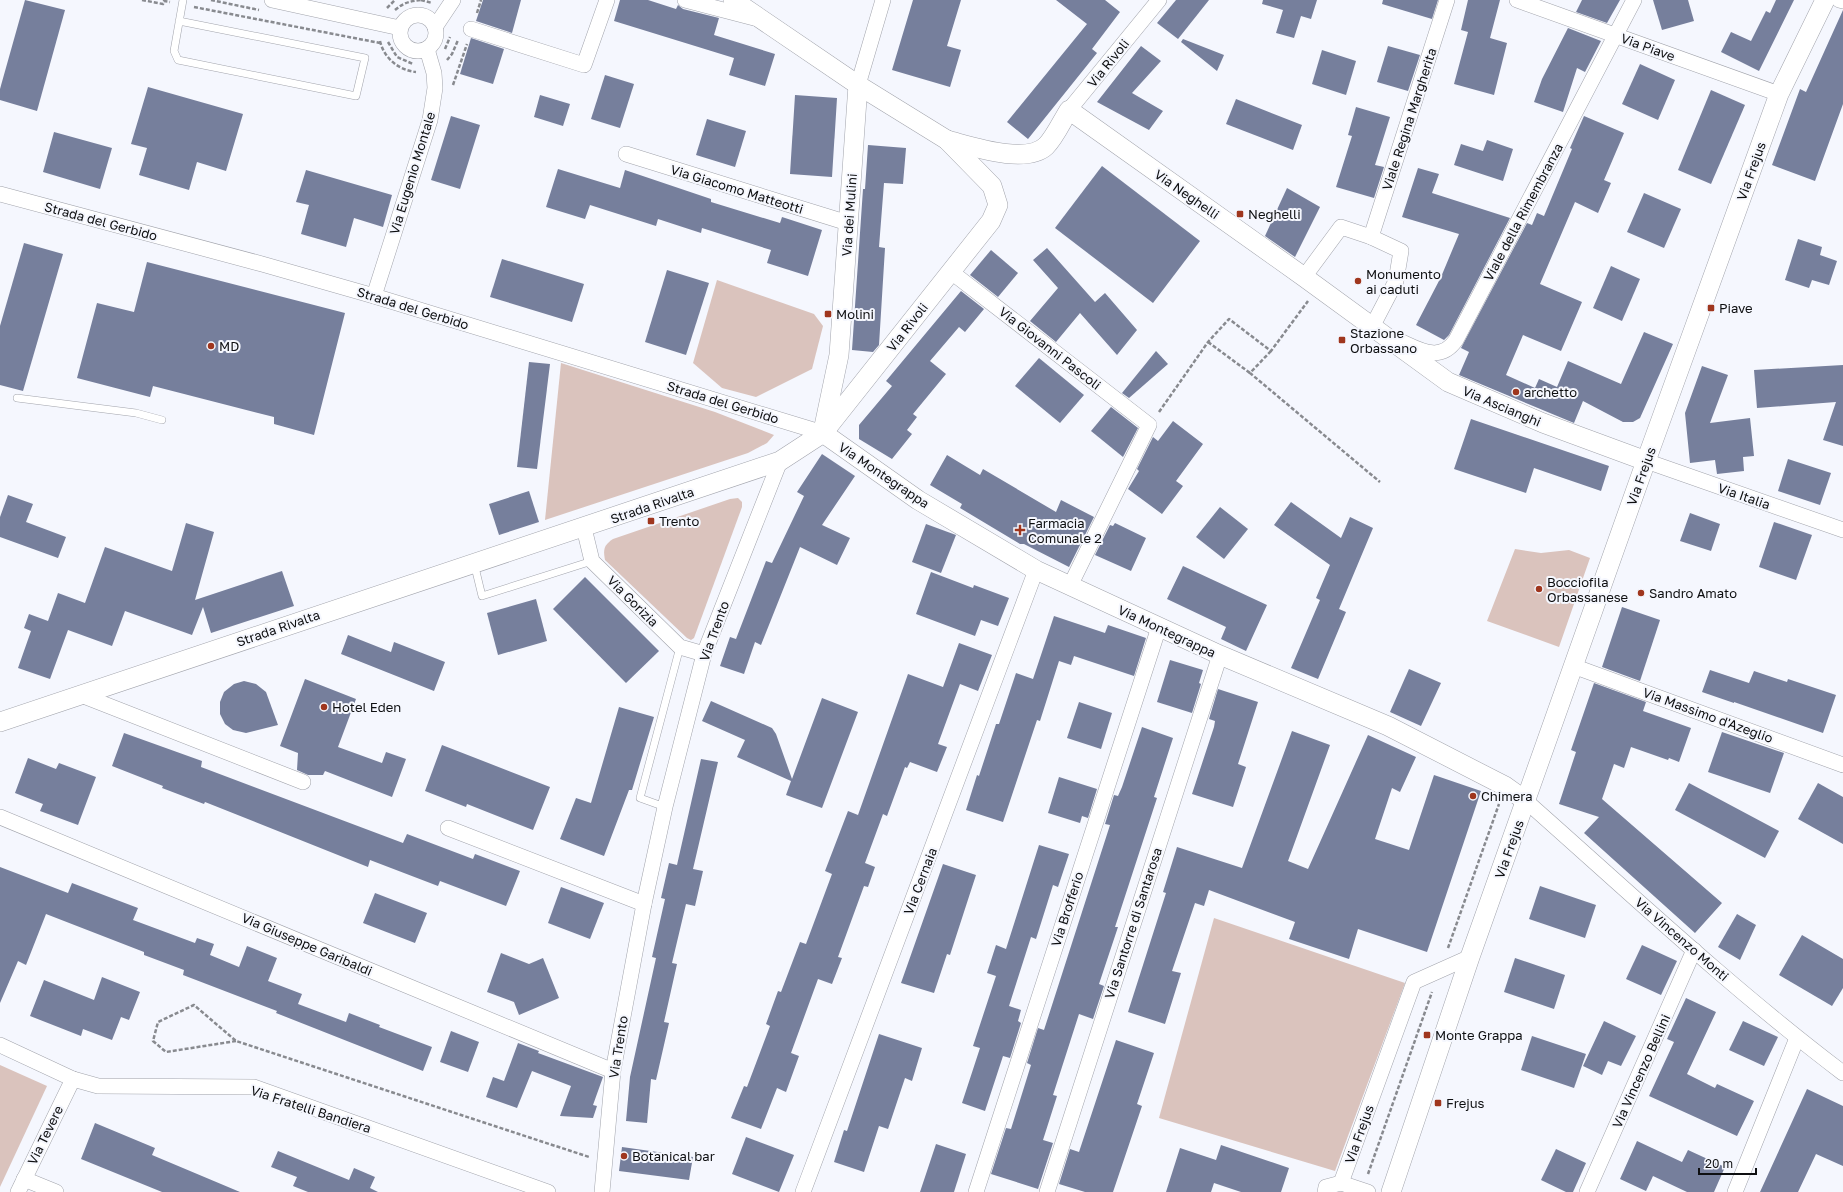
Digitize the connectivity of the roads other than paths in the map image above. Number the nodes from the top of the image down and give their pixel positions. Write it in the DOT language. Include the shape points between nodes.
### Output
graph roads {
  1 [pos="272,0"];
  2 [pos="453,0"];
  3 [pos="607,0"];
  4 [pos="686,0"];
  5 [pos="733,0"];
  6 [pos="883,0"];
  7 [pos="1158,0"];
  8 [pos="1447,0"];
  9 [pos="1517,0"];
  10 [pos="1634,0"];
  11 [pos="1826,0"];
  12 [pos="1839,0"];
  13 [pos="1843,1"];
  14 [pos="183,2"];
  15 [pos="761,20"];
  16 [pos="180,21"];
  17 [pos="436,27"];
  18 [pos="400,28"];
  19 [pos="472,29"];
  20 [pos="1615,36"];
  21 [pos="427,49"];
  22 [pos="858,84"];
  23 [pos="1779,94"];
  24 [pos="1069,110"];
  25 [pos="947,140"];
  26 [pos="626,154"];
  27 [pos="0,195"];
  28 [pos="848,223"];
  29 [pos="1371,237"];
  30 [pos="950,271"];
  31 [pos="1311,283"];
  32 [pos="374,296"];
  33 [pos="1372,327"];
  34 [pos="17,398"];
  35 [pos="162,420"];
  36 [pos="823,433"];
  37 [pos="780,461"];
  38 [pos="1646,461"];
  39 [pos="584,528"];
  40 [pos="1843,530"];
  41 [pos="592,561"];
  42 [pos="474,563"];
  43 [pos="1036,570"];
  44 [pos="1070,586"];
  45 [pos="1159,627"];
  46 [pos="680,647"];
  47 [pos="704,654"];
  48 [pos="1220,655"];
  49 [pos="1573,666"];
  50 [pos="81,695"];
  51 [pos="1,725"];
  52 [pos="1843,764"];
  53 [pos="303,782"];
  54 [pos="1526,801"];
  55 [pos="665,807"];
  56 [pos="0,817"];
  57 [pos="448,828"];
  58 [pos="644,904"];
  59 [pos="1694,950"];
  60 [pos="1470,957"];
  61 [pos="1797,1038"];
  62 [pos="0,1045"];
  63 [pos="613,1071"];
  64 [pos="1843,1073"];
  65 [pos="73,1079"];
  66 [pos="1341,1183"];
  67 [pos="21,1185"];
  68 [pos="56,1192"];
  69 [pos="548,1192"];
  70 [pos="602,1192"];
  71 [pos="803,1192"];
  72 [pos="976,1192"];
  73 [pos="1047,1192"];
  74 [pos="1325,1192"];
  75 [pos="1368,1192"];
  76 [pos="1390,1192"];
  77 [pos="1588,1192"];
  78 [pos="1734,1192"];
  1 -- 18 [label="street"];
  2 -- 17 [label="street"];
  3 -- 19 [label="street" via="584,65"];
  4 -- 15 [label="street"];
  5 -- 15 [label="street"];
  6 -- 22 [label="street, Via dei Mulini"];
  7 -- 24 [label="street, Via Rivoli"];
  8 -- 29 [label="street, Viale Regina Margherita"];
  9 -- 20 [label="street, Via Piave"];
  10 -- 20 [label="street, Viale della Rimembranza"];
  11 -- 23 [label="street, Via Frejus"];
  12 -- 13 [label="street"];
  14 -- 16 [label="lane"];
  15 -- 22 [label="street"];
  16 -- 16 [label="lane" via="174,51 178,60 356,96 365,58"];
  17 -- 18 [label="street" via="428,18 418,15 407,19"];
  17 -- 21 [label="street" via="435,40"];
  18 -- 21 [label="street" via="404,46 415,52"];
  20 -- 23 [label="street, Via Piave"];
  20 -- 33 [label="street, Viale della Rimembranza" via="1452,346 1439,353 1427,352"];
  21 -- 32 [label="street, Via Eugenio Montale" via="434,73 435,88 430,120"];
  22 -- 25 [label="street"];
  22 -- 28 [label="street, Via dei Mulini"];
  23 -- 38 [label="street, Via Frejus"];
  24 -- 25 [label="street, Via Rivoli" via="1045,147 1025,155 1013,155"];
  24 -- 31 [label="street, Via Neghelli"];
  25 -- 30 [label="street, Via Rivoli" via="992,186 998,204 991,221"];
  26 -- 28 [label="street, Via Giacomo Matteotti"];
  27 -- 32 [label="street, Strada del Gerbido"];
  28 -- 36 [label="street, Via dei Mulini" via="839,355"];
  29 -- 31 [label="street" via="1341,227"];
  29 -- 33 [label="street" via="1401,252 1396,281"];
  30 -- 36 [label="street, Via Rivoli"];
  30 -- 44 [label="street, Via Giovanni Pascoli" via="1149,425"];
  31 -- 33 [label="street, Via Neghelli"];
  32 -- 36 [label="street, Strada del Gerbido"];
  33 -- 38 [label="street, Via Ascianghi" via="1448,382 1543,423"];
  34 -- 35 [label="lane" via="136,413"];
  36 -- 37 [label="street, Strada Rivalta"];
  36 -- 43 [label="street, Via Montegrappa" via="918,500"];
  37 -- 39 [label="street, Strada Rivalta"];
  37 -- 47 [label="street, Via Trento"];
  38 -- 40 [label="street, Via Italia"];
  38 -- 49 [label="street, Via Frejus"];
  39 -- 41 [label="street"];
  39 -- 42 [label="street, Strada Rivalta"];
  41 -- 42 [label="lane" via="482,596"];
  41 -- 46 [label="street, Via Gorizia"];
  42 -- 50 [label="street, Strada Rivalta"];
  43 -- 44 [label="street, Via Montegrappa"];
  43 -- 71 [label="street, Via Cernaia"];
  44 -- 45 [label="street, Via Montegrappa"];
  45 -- 48 [label="street, Via Montegrappa"];
  45 -- 72 [label="street, Via Brofferio"];
  46 -- 47 [label="street, Via Gorizia"];
  46 -- 55 [label="lane, Via Trento" via="640,798"];
  47 -- 55 [label="street, Via Trento"];
  48 -- 54 [label="street, Via Montegrappa" via="1388,726 1506,786"];
  48 -- 73 [label="street, Via Santorre di Santarosa"];
  49 -- 52 [label="street, Via Massimo d'Azeglio"];
  49 -- 54 [label="street, Via Frejus"];
  50 -- 51 [label="street, Strada Rivalta"];
  50 -- 53 [label="street"];
  54 -- 59 [label="street, Via Vincenzo Monti"];
  54 -- 60 [label="street, Via Frejus"];
  55 -- 58 [label="street, Via Trento"];
  56 -- 63 [label="street, Via Giuseppe Garibaldi"];
  57 -- 58 [label="street"];
  58 -- 63 [label="street, Via Trento"];
  59 -- 61 [label="street, Via Vincenzo Monti"];
  59 -- 77 [label="street, Via Vincenzo Bellini"];
  60 -- 66 [label="street, Via Frejus" via="1414,982"];
  60 -- 76 [label="street, Via Frejus"];
  61 -- 64 [label="street, Via Vincenzo Monti"];
  61 -- 78 [label="street"];
  62 -- 65 [label="street, Via Fratelli Bandiera"];
  63 -- 70 [label="street, Via Trento"];
  65 -- 67 [label="street, Via Tevere"];
  65 -- 69 [label="street, Via Fratelli Bandiera" via="98,1086 254,1087"];
  66 -- 74 [label="street" via="1326,1187"];
  66 -- 75 [label="street"];
  67 -- 68 [label="street"];
}
